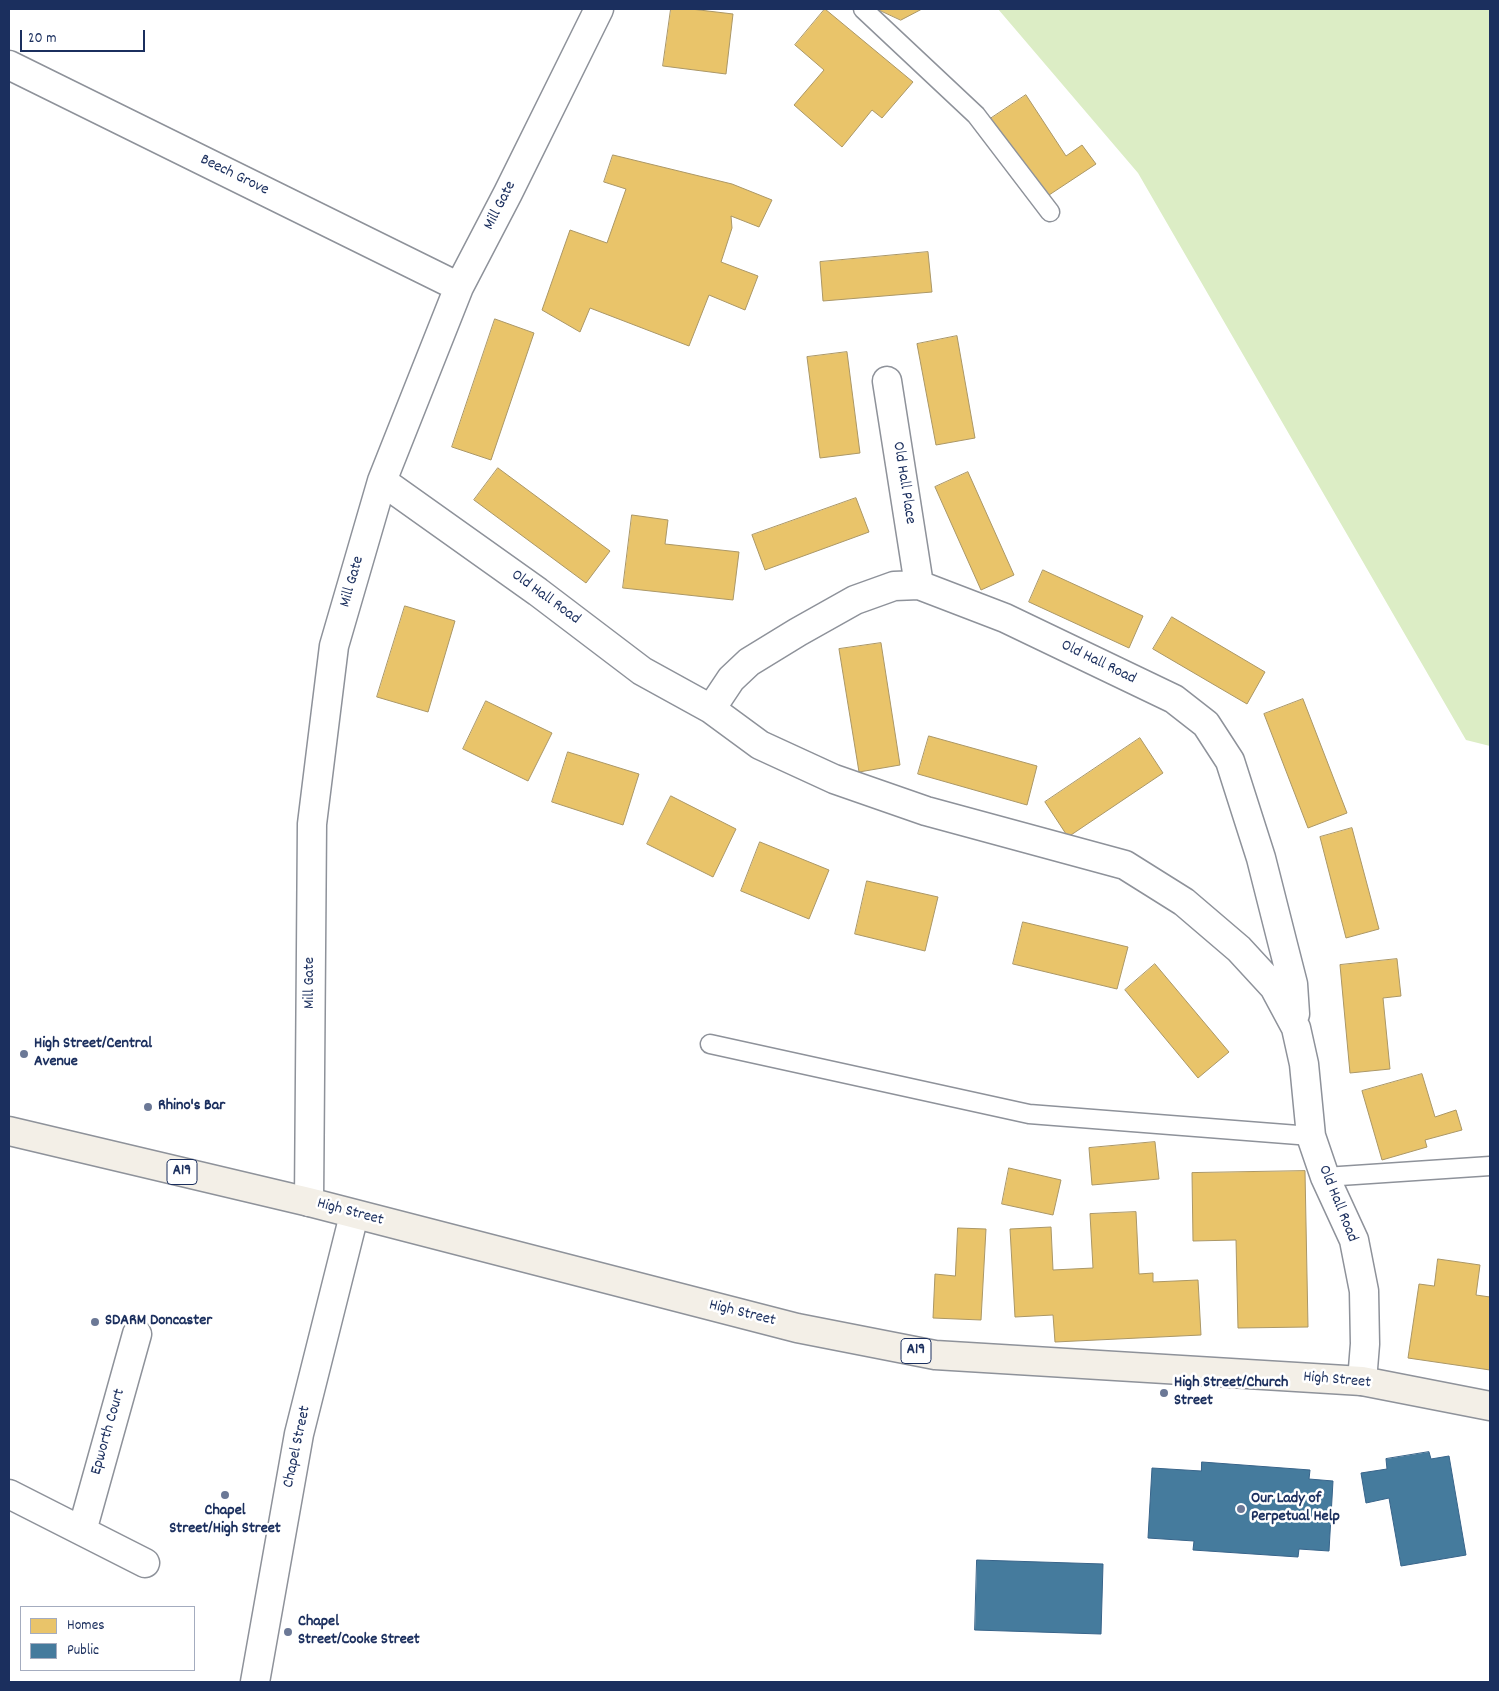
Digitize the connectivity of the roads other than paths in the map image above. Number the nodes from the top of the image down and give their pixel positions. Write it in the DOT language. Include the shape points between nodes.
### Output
graph roads {
  1 [pos="599,9"];
  2 [pos="863,9"];
  3 [pos="9,65"];
  4 [pos="1050,212"];
  5 [pos="459,287"];
  6 [pos="887,381"];
  7 [pos="382,481"];
  8 [pos="919,585"];
  9 [pos="711,709"];
  10 [pos="1296,1028"];
  11 [pos="710,1044"];
  12 [pos="9,1130"];
  13 [pos="1311,1136"];
  14 [pos="1490,1166"];
  15 [pos="1325,1177"];
  16 [pos="310,1202"];
  17 [pos="354,1215"];
  18 [pos="137,1334"];
  19 [pos="1362,1381"];
  20 [pos="1490,1406"];
  21 [pos="9,1494"];
  22 [pos="82,1531"];
  23 [pos="145,1563"];
  24 [pos="255,1682"];
  1 -- 5 [label="street, Mill Gate"];
  2 -- 4 [label="lane" via="976,115"];
  3 -- 5 [label="street, Beech Grove"];
  5 -- 7 [label="street, Mill Gate"];
  6 -- 8 [label="street, Old Hall Place"];
  7 -- 9 [label="street, Old Hall Road" via="642,671"];
  7 -- 16 [label="street, Mill Gate" via="334,646 312,824"];
  8 -- 9 [label="street, Old Hall Road" via="894,586 855,600 798,632 749,662 731,679"];
  8 -- 10 [label="street, Old Hall Road" via="1005,618 1174,699 1206,724 1230,761 1261,858 1293,984"];
  9 -- 10 [label="street, Old Hall Road" via="760,745 834,780 926,811 1125,864 1184,902 1239,949 1274,986"];
  10 -- 13 [label="street, Old Hall Road" via="1304,1064"];
  11 -- 13 [label="lane" via="1029,1114"];
  12 -- 16 [label="highway, High Street / A19"];
  13 -- 15 [label="street, Old Hall Road"];
  14 -- 15 [label="lane"];
  15 -- 19 [label="street, Old Hall Road" via="1354,1240 1364,1291"];
  16 -- 17 [label="highway, High Street / A19"];
  17 -- 19 [label="highway, High Street / A19" via="797,1328 935,1355"];
  17 -- 24 [label="street, Chapel Street" via="299,1434"];
  18 -- 22 [label="street, Epworth Court"];
  19 -- 20 [label="highway, High Street / A19"];
  21 -- 22 [label="street"];
  22 -- 23 [label="street"];
}
